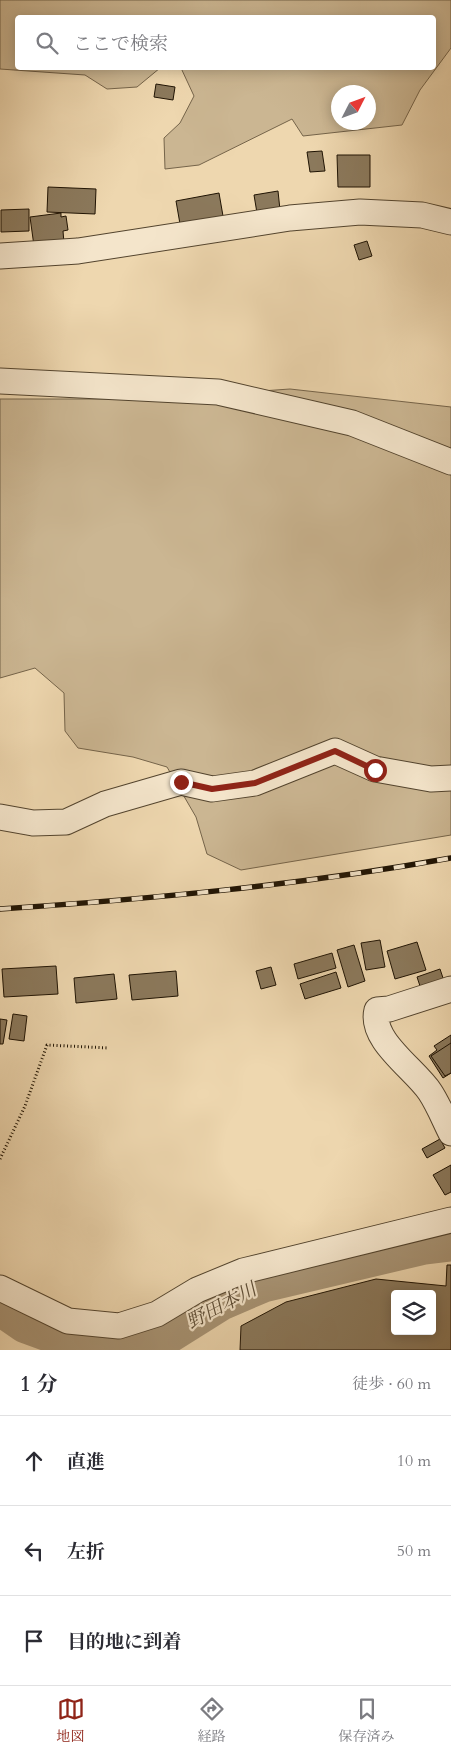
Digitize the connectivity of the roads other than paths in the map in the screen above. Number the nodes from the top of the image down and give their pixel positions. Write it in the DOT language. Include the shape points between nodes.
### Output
graph roads {
  1 [pos="451,222"];
  2 [pos="0,256"];
  3 [pos="0,381"];
  4 [pos="451,462"];
  5 [pos="451,778"];
  6 [pos="0,817"];
  7 [pos="451,989"];
  8 [pos="451,1133"];
  9 [pos="451,1220"];
  10 [pos="0,1288"];
  1 -- 2 [label="street" via="422,215 360,212 290,218 78,251"];
  3 -- 4 [label="street" via="218,392 352,423"];
  5 -- 6 [label="street" via="431,779 375,770 335,751 255,783 212,789 181,782 105,804 66,822 33,823"];
  7 -- 8 [label="street" via="377,1010 376,1016 382,1038 429,1090"];
  9 -- 10 [label="street" via="243,1271 197,1290 157,1314 119,1326 68,1321"];
}
